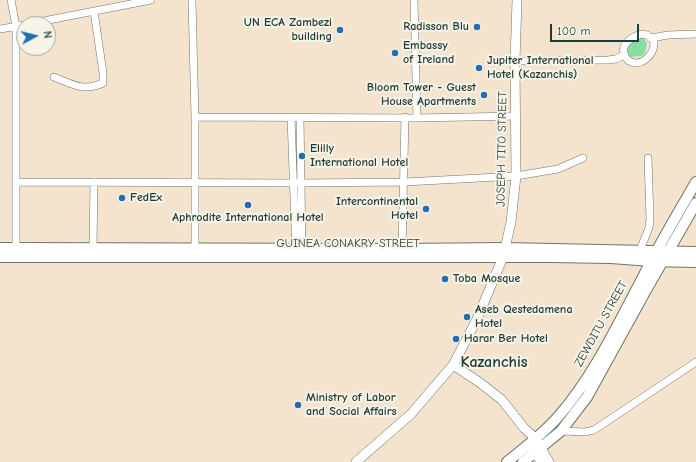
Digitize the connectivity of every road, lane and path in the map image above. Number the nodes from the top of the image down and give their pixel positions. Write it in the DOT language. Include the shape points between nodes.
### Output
graph roads {
  1 [pos="11,0"];
  2 [pos="151,0"];
  3 [pos="192,0"];
  4 [pos="414,0"];
  5 [pos="517,0"];
  6 [pos="94,11"];
  7 [pos="56,18"];
  8 [pos="16,26"];
  9 [pos="0,29"];
  10 [pos="696,34"];
  11 [pos="651,38"];
  12 [pos="624,55"];
  13 [pos="16,56"];
  14 [pos="515,61"];
  15 [pos="54,77"];
  16 [pos="516,116"];
  17 [pos="195,117"];
  18 [pos="291,117"];
  19 [pos="300,117"];
  20 [pos="405,117"];
  21 [pos="417,118"];
  22 [pos="583,158"];
  23 [pos="648,158"];
  24 [pos="516,176"];
  25 [pos="16,182"];
  26 [pos="94,182"];
  27 [pos="405,182"];
  28 [pos="696,182"];
  29 [pos="194,183"];
  30 [pos="297,183"];
  31 [pos="696,203"];
  32 [pos="0,248"];
  33 [pos="16,248"];
  34 [pos="92,249"];
  35 [pos="195,249"];
  36 [pos="402,249"];
  37 [pos="640,250"];
  38 [pos="657,250"];
  39 [pos="669,250"];
  40 [pos="41,252"];
  41 [pos="299,252"];
  42 [pos="504,252"];
  43 [pos="696,252"];
  44 [pos="217,253"];
  45 [pos="371,253"];
  46 [pos="0,256"];
  47 [pos="651,261"];
  48 [pos="662,262"];
  49 [pos="696,262"];
  50 [pos="696,362"];
  51 [pos="453,365"];
  52 [pos="562,431"];
  53 [pos="535,446"];
  54 [pos="356,462"];
  55 [pos="506,462"];
  56 [pos="523,462"];
  57 [pos="541,462"];
  58 [pos="549,462"];
  1 -- 8 [label="street"];
  2 -- 6 [label="street"];
  3 -- 17 [label="street"];
  4 -- 21 [label="street"];
  5 -- 14 [label="main road, JOSEPH TITO STREET"];
  6 -- 7 [label="street"];
  6 -- 15 [label="street" via="104,73 103,83 92,88"];
  8 -- 9 [label="street"];
  10 -- 11 [label="street"];
  11 -- 12 [label="street" via="642,34 631,38 624,47"];
  11 -- 12 [label="street" via="654,41 653,49 645,60 631,62"];
  12 -- 14 [label="street" via="608,60"];
  13 -- 25 [label="street"];
  14 -- 16 [label="main road, JOSEPH TITO STREET"];
  16 -- 21 [label="street"];
  16 -- 24 [label="main road, JOSEPH TITO STREET"];
  17 -- 18 [label="street"];
  17 -- 29 [label="street"];
  18 -- 19 [label="street"];
  18 -- 30 [label="street"];
  19 -- 20 [label="street"];
  19 -- 30 [label="street"];
  20 -- 21 [label="street"];
  20 -- 27 [label="street"];
  22 -- 24 [label="street" via="558,169"];
  23 -- 37 [label="street" via="650,219"];
  24 -- 27 [label="street"];
  24 -- 42 [label="main road, JOSEPH TITO STREET" via="511,222"];
  25 -- 26 [label="street"];
  25 -- 33 [label="street"];
  26 -- 29 [label="street"];
  26 -- 34 [label="street"];
  27 -- 30 [label="street"];
  27 -- 36 [label="street"];
  28 -- 38 [label="main road, ZEWDITU STREET"];
  29 -- 30 [label="street"];
  29 -- 35 [label="street"];
  30 -- 41 [label="street"];
  31 -- 39 [label="main road, ZEWDITU STREET"];
  32 -- 33 [label="main road, GUINEA CONAKRY STREET"];
  33 -- 40 [label="main road, GUINEA CONAKRY STREET"];
  34 -- 35 [label="main road, GUINEA CONAKRY STREET"];
  34 -- 40 [label="main road, GUINEA CONAKRY STREET"];
  35 -- 44 [label="main road, GUINEA CONAKRY STREET"];
  36 -- 42 [label="main road, GUINEA CONAKRY STREET"];
  36 -- 45 [label="main road, GUINEA CONAKRY STREET"];
  37 -- 38 [label="main road, GUINEA CONAKRY STREET"];
  37 -- 42 [label="main road, GUINEA CONAKRY STREET"];
  38 -- 39 [label="main road, GUINEA CONAKRY STREET"];
  38 -- 47 [label="main road, ZEWDITU STREET"];
  39 -- 43 [label="main road, GUINEA CONAKRY STREET"];
  39 -- 48 [label="main road, ZEWDITU STREET"];
  40 -- 44 [label="main road, GUINEA CONAKRY STREET"];
  40 -- 46 [label="main road, GUINEA CONAKRY STREET"];
  41 -- 44 [label="main road, GUINEA CONAKRY STREET"];
  41 -- 45 [label="main road, GUINEA CONAKRY STREET"];
  42 -- 45 [label="main road, GUINEA CONAKRY STREET"];
  42 -- 47 [label="main road, GUINEA CONAKRY STREET"];
  42 -- 51 [label="main road, JOSEPH TITO STREET" via="478,319"];
  47 -- 48 [label="main road, GUINEA CONAKRY STREET"];
  47 -- 53 [label="main road, ZEWDITU STREET" via="622,318 579,389"];
  48 -- 49 [label="main road, GUINEA CONAKRY STREET"];
  48 -- 52 [label="main road, ZEWDITU STREET" via="587,397"];
  50 -- 52 [label="street" via="594,430"];
  51 -- 53 [label="main road" via="502,400"];
  51 -- 54 [label="main road, JOSEPH TITO STREET" via="411,414"];
  52 -- 53 [label="main road, ZEWDITU STREET"];
  53 -- 55 [label="main road, ZEWDITU STREET"];
  53 -- 56 [label="main road, ZEWDITU STREET"];
  53 -- 57 [label="main road"];
  53 -- 58 [label="main road"];
}
